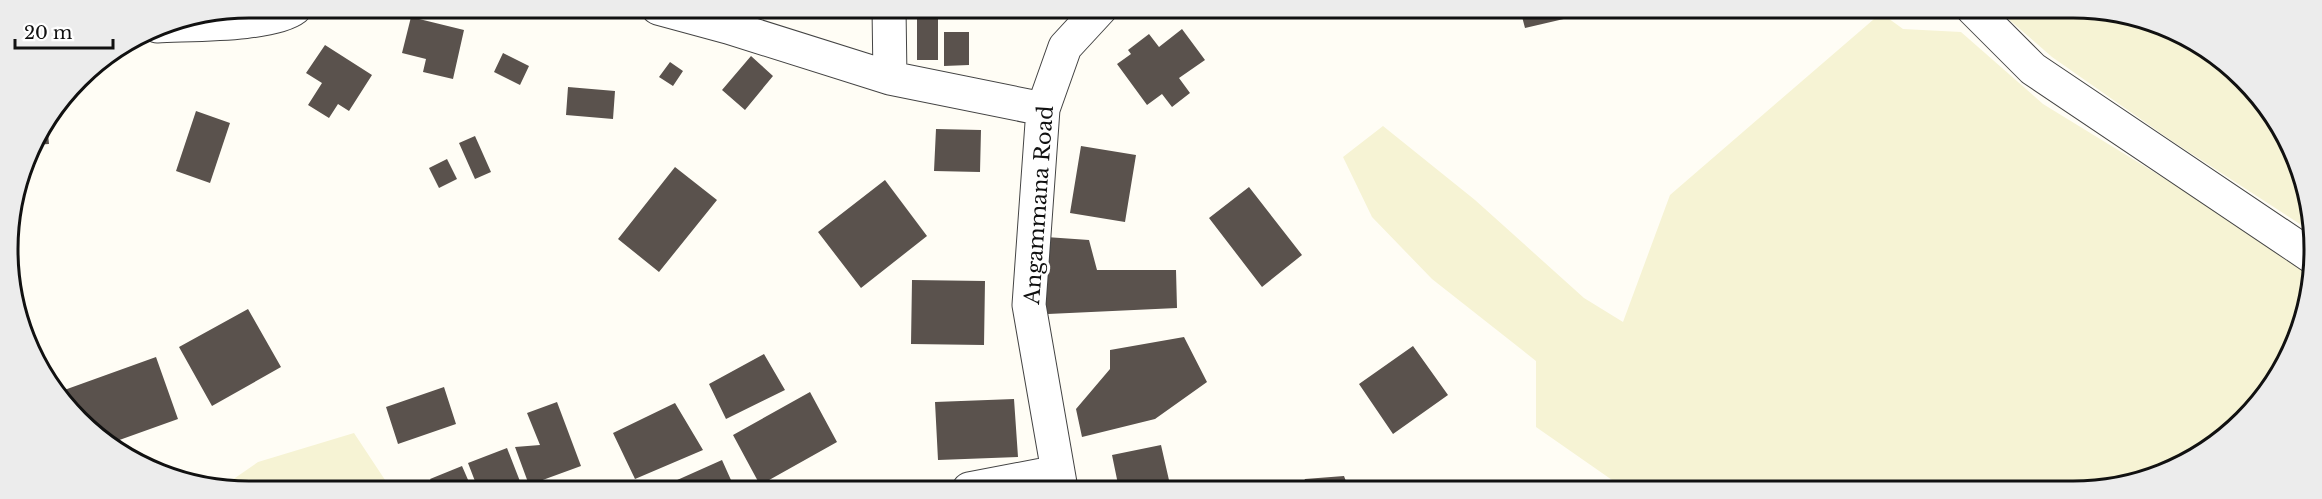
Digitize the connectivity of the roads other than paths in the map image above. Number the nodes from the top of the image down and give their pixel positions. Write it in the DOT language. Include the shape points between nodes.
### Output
graph roads {
  1 [pos="267,18"];
  2 [pos="695,18"];
  3 [pos="889,18"];
  4 [pos="1092,18"];
  5 [pos="1982,18"];
  6 [pos="199,24"];
  7 [pos="890,78"];
  8 [pos="1043,109"];
  9 [pos="2304,251"];
  10 [pos="1060,481"];
  1 -- 6 [label="street"];
  2 -- 7 [label="street"];
  3 -- 7 [label="street"];
  4 -- 8 [label="street, Angammana Road" via="1065,47"];
  5 -- 9 [label="street" via="2033,69"];
  7 -- 8 [label="street"];
  8 -- 10 [label="street, Angammana Road" via="1029,304"];
}
